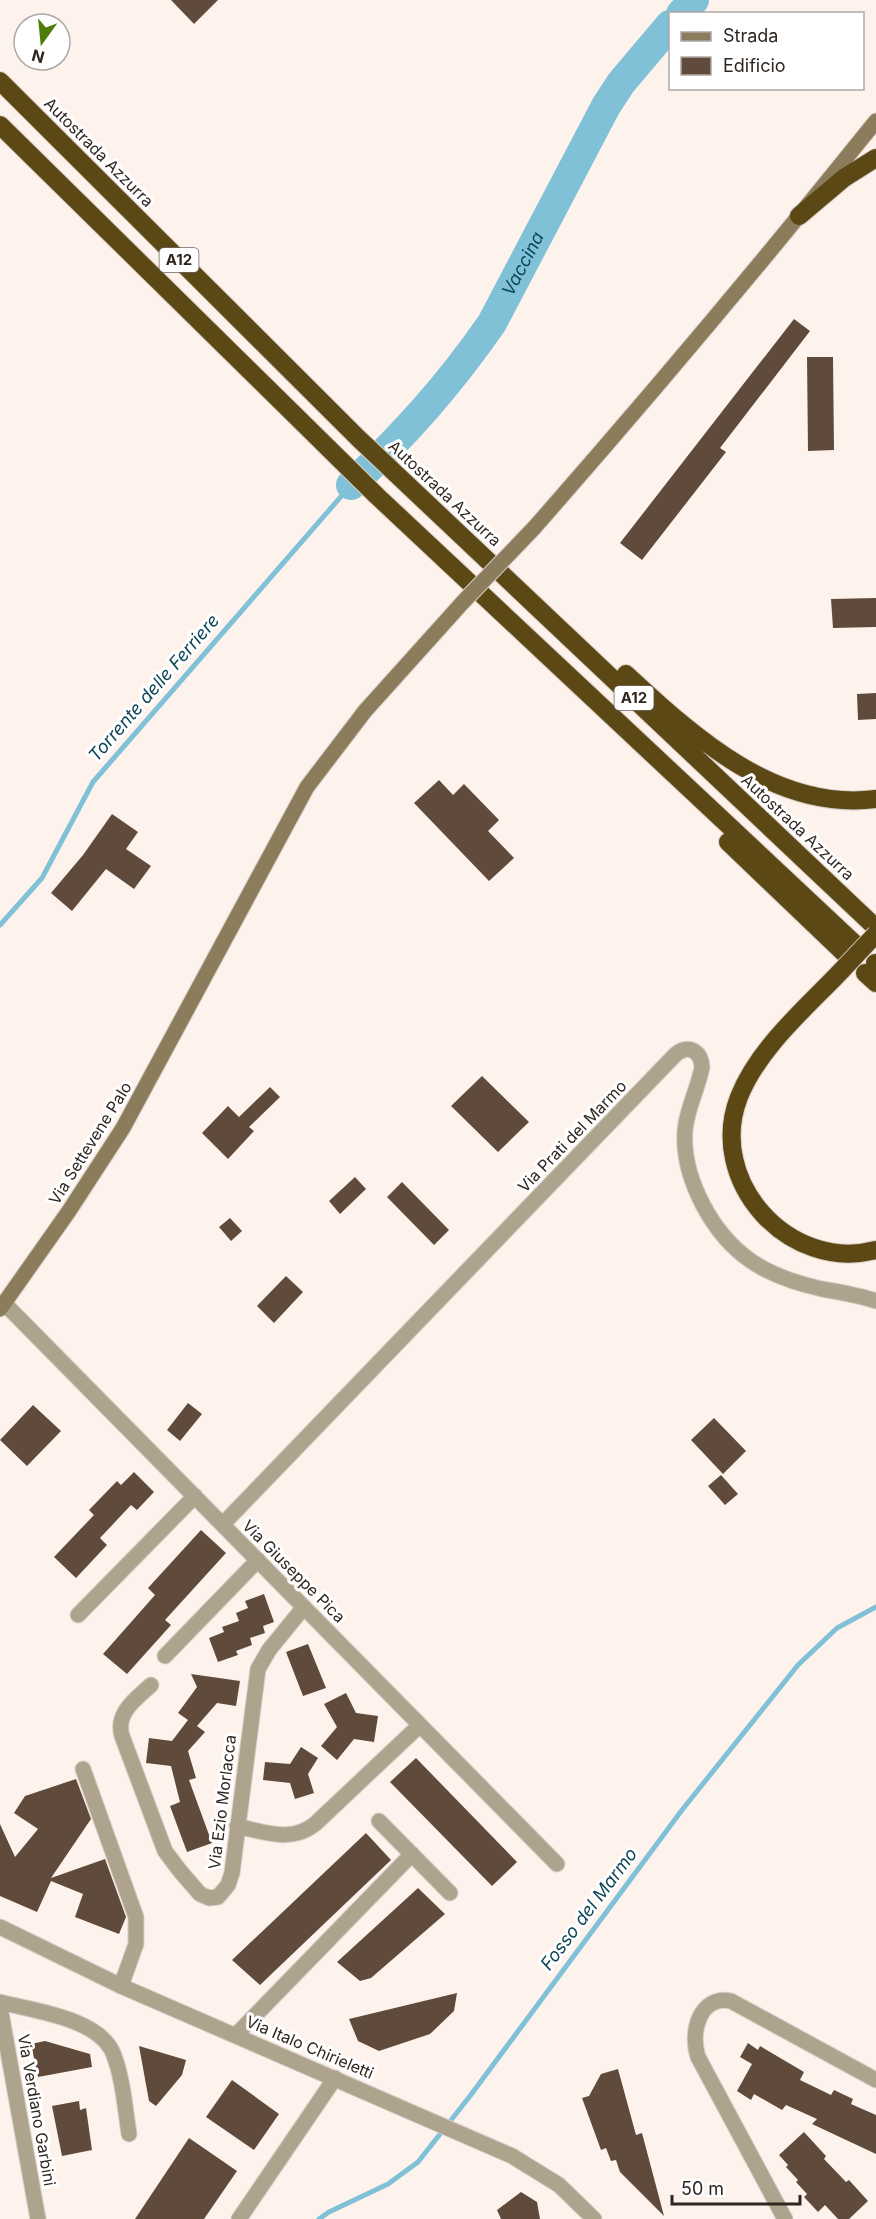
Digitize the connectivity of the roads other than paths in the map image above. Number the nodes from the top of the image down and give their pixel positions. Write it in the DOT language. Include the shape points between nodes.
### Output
graph roads {
  1 [pos="0,81"];
  2 [pos="876,121"];
  3 [pos="0,125"];
  4 [pos="876,158"];
  5 [pos="799,216"];
  6 [pos="524,593"];
  7 [pos="876,799"];
  8 [pos="874,929"];
  9 [pos="847,955"];
  10 [pos="874,966"];
  11 [pos="876,1240"];
  12 [pos="876,1250"];
  13 [pos="876,1301"];
  14 [pos="2,1306"];
  15 [pos="195,1496"];
  16 [pos="223,1524"];
  17 [pos="258,1560"];
  18 [pos="304,1607"];
  19 [pos="78,1615"];
  20 [pos="165,1656"];
  21 [pos="151,1685"];
  22 [pos="420,1725"];
  23 [pos="83,1769"];
  24 [pos="379,1821"];
  25 [pos="237,1826"];
  26 [pos="411,1854"];
  27 [pos="557,1864"];
  28 [pos="450,1893"];
  29 [pos="0,1927"];
  30 [pos="121,1986"];
  31 [pos="0,2002"];
  32 [pos="0,2007"];
  33 [pos="236,2035"];
  34 [pos="335,2078"];
  35 [pos="876,2080"];
  36 [pos="129,2134"];
  37 [pos="38,2219"];
  38 [pos="239,2219"];
  39 [pos="594,2219"];
  40 [pos="785,2219"];
  1 -- 6 [label="highway, Autostrada Azzurra / A12" via="358,438"];
  2 -- 5 [label="main road"];
  3 -- 9 [label="highway, A12" via="377,496 580,686 634,750"];
  4 -- 5 [label="highway" via="844,178"];
  5 -- 14 [label="main road, Via Settevene Palo, bridge" via="534,528 364,711 311,782 105,1156"];
  6 -- 7 [label="highway" via="576,628 690,732 735,763 809,794 846,800"];
  6 -- 8 [label="highway, Autostrada Azzurra / A12"];
  8 -- 9 [label="highway, bridge"];
  9 -- 12 [label="highway" via="755,1067 735,1110 733,1151 747,1194 762,1215 783,1233 832,1252"];
  10 -- 11 [label="highway" via="833,993 768,1062 744,1111 741,1134 749,1178 772,1212 790,1227 828,1243"];
  13 -- 16 [label="street, Via Prati del Marmo" via="774,1274 739,1253 723,1238 699,1197 688,1166 686,1128 702,1067 697,1052 684,1049"];
  14 -- 15 [label="street, Via Giuseppe Pica"];
  15 -- 16 [label="street, Via Giuseppe Pica"];
  15 -- 19 [label="street"];
  16 -- 17 [label="street, Via Giuseppe Pica"];
  17 -- 18 [label="street, Via Giuseppe Pica"];
  17 -- 20 [label="street"];
  18 -- 22 [label="street, Via Giuseppe Pica"];
  18 -- 25 [label="street, Via Ezio Morlacca" via="258,1669"];
  21 -- 25 [label="street, Via Ezio Morlacca" via="126,1710 121,1731 165,1851 204,1896 218,1897 228,1885"];
  22 -- 25 [label="street" via="304,1832 283,1835"];
  22 -- 27 [label="street, Via Giuseppe Pica"];
  23 -- 30 [label="street" via="136,1917 136,1944"];
  24 -- 26 [label="street"];
  26 -- 28 [label="street"];
  26 -- 33 [label="street"];
  29 -- 30 [label="street, Via Italo Chirieletti"];
  30 -- 33 [label="street, Via Italo Chirieletti"];
  31 -- 36 [label="street" via="82,2024 102,2037 116,2061"];
  32 -- 37 [label="street, Via Verdiano Garbini"];
  33 -- 34 [label="street, Via Italo Chirieletti"];
  34 -- 38 [label="street"];
  34 -- 39 [label="street, Via Italo Chirieletti" via="527,2164 553,2181"];
  35 -- 40 [label="street" via="731,2001 712,2002 703,2012 694,2037 698,2057"];
}
